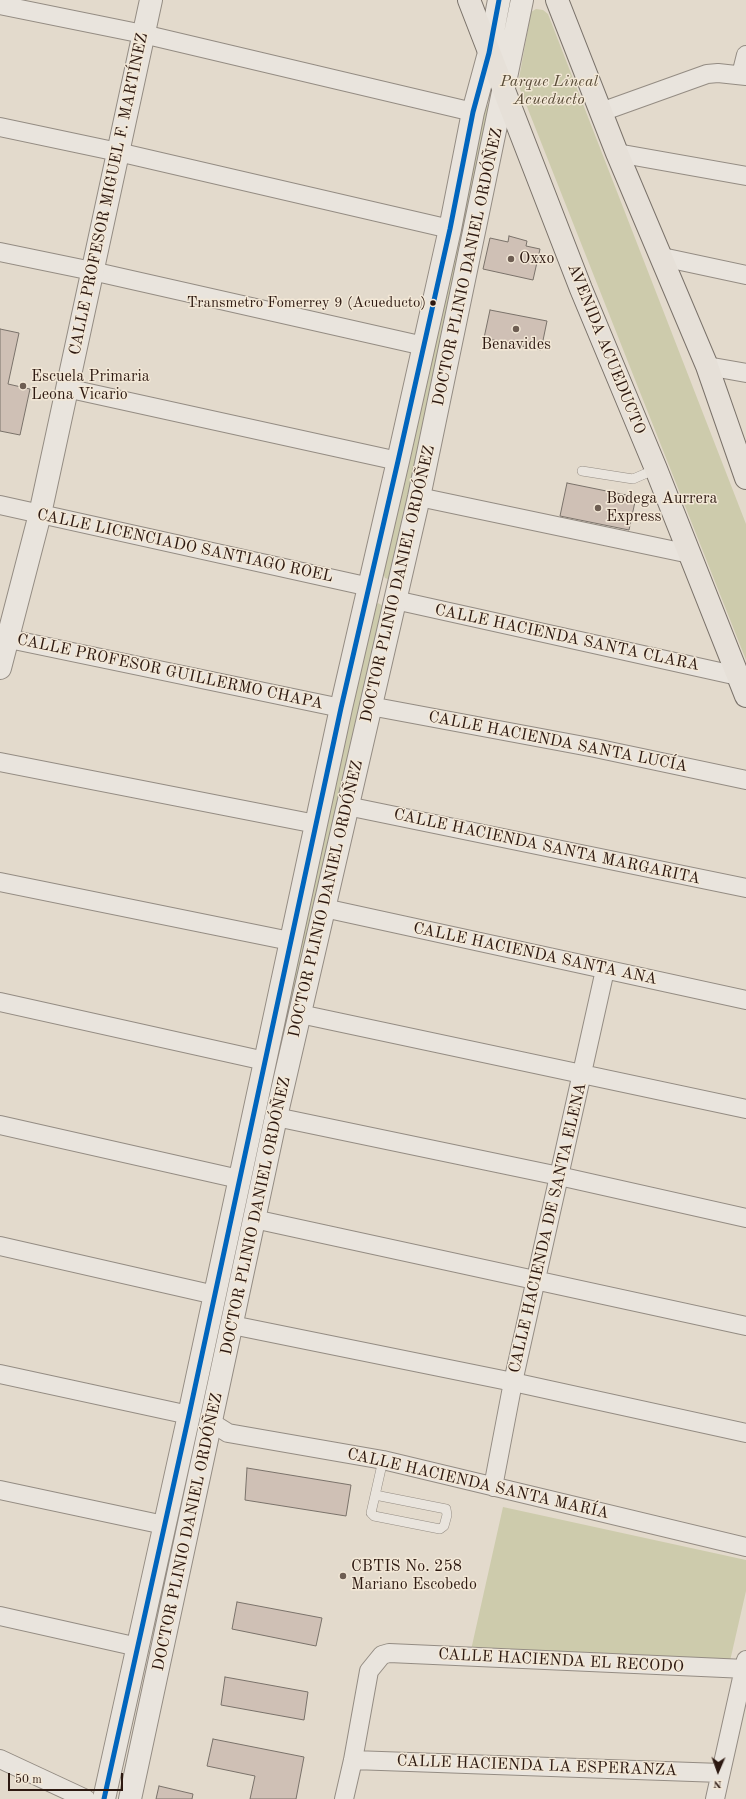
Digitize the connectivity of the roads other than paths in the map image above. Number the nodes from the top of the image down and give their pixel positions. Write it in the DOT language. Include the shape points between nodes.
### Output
graph roads {
  1 [pos="151,0"];
  2 [pos="468,0"];
  3 [pos="500,0"];
  4 [pos="522,0"];
  5 [pos="557,0"];
  6 [pos="0,5"];
  7 [pos="143,34"];
  8 [pos="489,53"];
  9 [pos="746,55"];
  10 [pos="744,76"];
  11 [pos="504,92"];
  12 [pos="473,112"];
  13 [pos="600,112"];
  14 [pos="0,127"];
  15 [pos="118,152"];
  16 [pos="617,153"];
  17 [pos="746,176"];
  18 [pos="450,229"];
  19 [pos="0,252"];
  20 [pos="662,257"];
  21 [pos="92,271"];
  22 [pos="746,275"];
  23 [pos="424,346"];
  24 [pos="707,366"];
  25 [pos="746,373"];
  26 [pos="66,388"];
  27 [pos="398,461"];
  28 [pos="656,470"];
  29 [pos="582,471"];
  30 [pos="746,477"];
  31 [pos="419,497"];
  32 [pos="0,505"];
  33 [pos="40,514"];
  34 [pos="690,554"];
  35 [pos="370,587"];
  36 [pos="395,600"];
  37 [pos="3,638"];
  38 [pos="0,668"];
  39 [pos="738,676"];
  40 [pos="746,696"];
  41 [pos="370,706"];
  42 [pos="341,708"];
  43 [pos="0,762"];
  44 [pos="746,780"];
  45 [pos="347,806"];
  46 [pos="316,824"];
  47 [pos="0,882"];
  48 [pos="746,888"];
  49 [pos="324,908"];
  50 [pos="290,942"];
  51 [pos="606,970"];
  52 [pos="746,1000"];
  53 [pos="0,1002"];
  54 [pos="300,1014"];
  55 [pos="265,1061"];
  56 [pos="583,1074"];
  57 [pos="746,1109"];
  58 [pos="276,1117"];
  59 [pos="0,1124"];
  60 [pos="558,1176"];
  61 [pos="239,1179"];
  62 [pos="746,1218"];
  63 [pos="254,1219"];
  64 [pos="0,1246"];
  65 [pos="536,1280"];
  66 [pos="215,1295"];
  67 [pos="232,1325"];
  68 [pos="746,1326"];
  69 [pos="0,1374"];
  70 [pos="513,1382"];
  71 [pos="189,1415"];
  72 [pos="212,1423"];
  73 [pos="746,1433"];
  74 [pos="382,1460"];
  75 [pos="493,1487"];
  76 [pos="0,1490"];
  77 [pos="375,1495"];
  78 [pos="164,1525"];
  79 [pos="746,1547"];
  80 [pos="0,1616"];
  81 [pos="138,1646"];
  82 [pos="745,1666"];
  83 [pos="0,1759"];
  84 [pos="353,1760"];
  85 [pos="721,1773"];
  86 [pos="86,1799"];
  87 [pos="104,1799"];
  88 [pos="130,1799"];
  89 [pos="344,1799"];
  90 [pos="715,1799"];
  1 -- 7 [label="street, CALLE PROFESOR MIGUEL F. MARTÍNEZ"];
  2 -- 8 [label="main road, AVENIDA ACUEDUCTO"];
  3 -- 8 [label="street, DOCTOR PLINIO DANIEL ORDÓÑEZ"];
  4 -- 11 [label="street, DOCTOR PLINIO DANIEL ORDÓÑEZ"];
  5 -- 13 [label="main road"];
  6 -- 7 [label="street"];
  7 -- 12 [label="street"];
  7 -- 15 [label="street, CALLE PROFESOR MIGUEL F. MARTÍNEZ"];
  8 -- 11 [label="main road, AVENIDA ACUEDUCTO"];
  8 -- 12 [label="street, DOCTOR PLINIO DANIEL ORDÓÑEZ"];
  9 -- 10 [label="street"];
  10 -- 13 [label="street" via="707,74"];
  11 -- 28 [label="main road, AVENIDA ACUEDUCTO" via="581,289"];
  11 -- 31 [label="street, DOCTOR PLINIO DANIEL ORDÓÑEZ"];
  12 -- 18 [label="street, DOCTOR PLINIO DANIEL ORDÓÑEZ"];
  13 -- 16 [label="main road"];
  14 -- 15 [label="street"];
  15 -- 18 [label="street"];
  15 -- 21 [label="street, CALLE PROFESOR MIGUEL F. MARTÍNEZ"];
  16 -- 17 [label="street"];
  16 -- 20 [label="main road"];
  18 -- 23 [label="street, DOCTOR PLINIO DANIEL ORDÓÑEZ"];
  19 -- 21 [label="street"];
  20 -- 22 [label="street"];
  20 -- 24 [label="main road"];
  21 -- 23 [label="street"];
  21 -- 26 [label="street, CALLE PROFESOR MIGUEL F. MARTÍNEZ"];
  23 -- 27 [label="street, DOCTOR PLINIO DANIEL ORDÓÑEZ"];
  24 -- 25 [label="street"];
  24 -- 30 [label="main road"];
  26 -- 27 [label="street"];
  26 -- 33 [label="street, CALLE PROFESOR MIGUEL F. MARTÍNEZ"];
  27 -- 35 [label="street, DOCTOR PLINIO DANIEL ORDÓÑEZ"];
  28 -- 29 [label="lane" via="633,479"];
  28 -- 34 [label="main road, AVENIDA ACUEDUCTO"];
  31 -- 34 [label="street"];
  31 -- 36 [label="street, DOCTOR PLINIO DANIEL ORDÓÑEZ"];
  32 -- 33 [label="street, CALLE LICENCIADO SANTIAGO ROEL"];
  33 -- 35 [label="street, CALLE LICENCIADO SANTIAGO ROEL"];
  33 -- 37 [label="street, CALLE PROFESOR MIGUEL F. MARTÍNEZ"];
  34 -- 39 [label="main road, AVENIDA ACUEDUCTO"];
  35 -- 36 [label="street"];
  35 -- 42 [label="street, DOCTOR PLINIO DANIEL ORDÓÑEZ"];
  36 -- 39 [label="street, CALLE HACIENDA SANTA CLARA"];
  36 -- 41 [label="street, DOCTOR PLINIO DANIEL ORDÓÑEZ"];
  37 -- 38 [label="street, CALLE PROFESOR MIGUEL F. MARTÍNEZ"];
  37 -- 42 [label="street, CALLE PROFESOR GUILLERMO CHAPA"];
  39 -- 40 [label="main road, AVENIDA ACUEDUCTO"];
  41 -- 44 [label="street, CALLE HACIENDA SANTA LUCÍA" via="595,748"];
  41 -- 45 [label="street, DOCTOR PLINIO DANIEL ORDÓÑEZ"];
  42 -- 46 [label="street, DOCTOR PLINIO DANIEL ORDÓÑEZ"];
  43 -- 46 [label="street"];
  45 -- 48 [label="street, CALLE HACIENDA SANTA MARGARITA"];
  45 -- 49 [label="street, DOCTOR PLINIO DANIEL ORDÓÑEZ"];
  46 -- 50 [label="street, DOCTOR PLINIO DANIEL ORDÓÑEZ"];
  47 -- 50 [label="street"];
  49 -- 51 [label="street, CALLE HACIENDA SANTA ANA"];
  49 -- 54 [label="street, DOCTOR PLINIO DANIEL ORDÓÑEZ"];
  50 -- 55 [label="street, DOCTOR PLINIO DANIEL ORDÓÑEZ"];
  51 -- 52 [label="street, CALLE HACIENDA SANTA ANA"];
  51 -- 56 [label="street, CALLE HACIENDA DE SANTA ELENA"];
  53 -- 55 [label="street"];
  54 -- 56 [label="street"];
  54 -- 58 [label="street, DOCTOR PLINIO DANIEL ORDÓÑEZ"];
  55 -- 61 [label="street, DOCTOR PLINIO DANIEL ORDÓÑEZ"];
  56 -- 57 [label="street"];
  56 -- 60 [label="street, CALLE HACIENDA DE SANTA ELENA"];
  58 -- 60 [label="street"];
  58 -- 63 [label="street, DOCTOR PLINIO DANIEL ORDÓÑEZ"];
  59 -- 61 [label="street"];
  60 -- 62 [label="street"];
  60 -- 65 [label="street, CALLE HACIENDA DE SANTA ELENA"];
  61 -- 66 [label="street, DOCTOR PLINIO DANIEL ORDÓÑEZ"];
  63 -- 65 [label="street"];
  63 -- 67 [label="street, DOCTOR PLINIO DANIEL ORDÓÑEZ"];
  64 -- 66 [label="street"];
  65 -- 68 [label="street"];
  65 -- 70 [label="street, CALLE HACIENDA DE SANTA ELENA"];
  66 -- 71 [label="street, DOCTOR PLINIO DANIEL ORDÓÑEZ"];
  67 -- 70 [label="street"];
  67 -- 72 [label="street, DOCTOR PLINIO DANIEL ORDÓÑEZ"];
  69 -- 71 [label="street"];
  70 -- 73 [label="street"];
  70 -- 75 [label="street, CALLE HACIENDA DE SANTA ELENA"];
  71 -- 72 [label="street"];
  71 -- 78 [label="street, DOCTOR PLINIO DANIEL ORDÓÑEZ"];
  72 -- 74 [label="street, CALLE HACIENDA SANTA MARÍA" via="228,1433"];
  72 -- 88 [label="street, DOCTOR PLINIO DANIEL ORDÓÑEZ"];
  74 -- 75 [label="street, CALLE HACIENDA SANTA MARÍA"];
  74 -- 77 [label="lane"];
  75 -- 79 [label="street, CALLE HACIENDA SANTA MARÍA"];
  76 -- 78 [label="street"];
  77 -- 77 [label="lane" via="371,1513 374,1516 440,1529 444,1526 446,1509"];
  78 -- 81 [label="street, DOCTOR PLINIO DANIEL ORDÓÑEZ"];
  80 -- 81 [label="street"];
  81 -- 87 [label="street, DOCTOR PLINIO DANIEL ORDÓÑEZ"];
  82 -- 84 [label="street, CALLE HACIENDA EL RECODO" via="389,1653 378,1658 369,1671"];
  82 -- 85 [label="street"];
  83 -- 86 [label="street"];
  84 -- 85 [label="street, CALLE HACIENDA LA ESPERANZA"];
  84 -- 89 [label="street"];
  85 -- 90 [label="street"];
}
